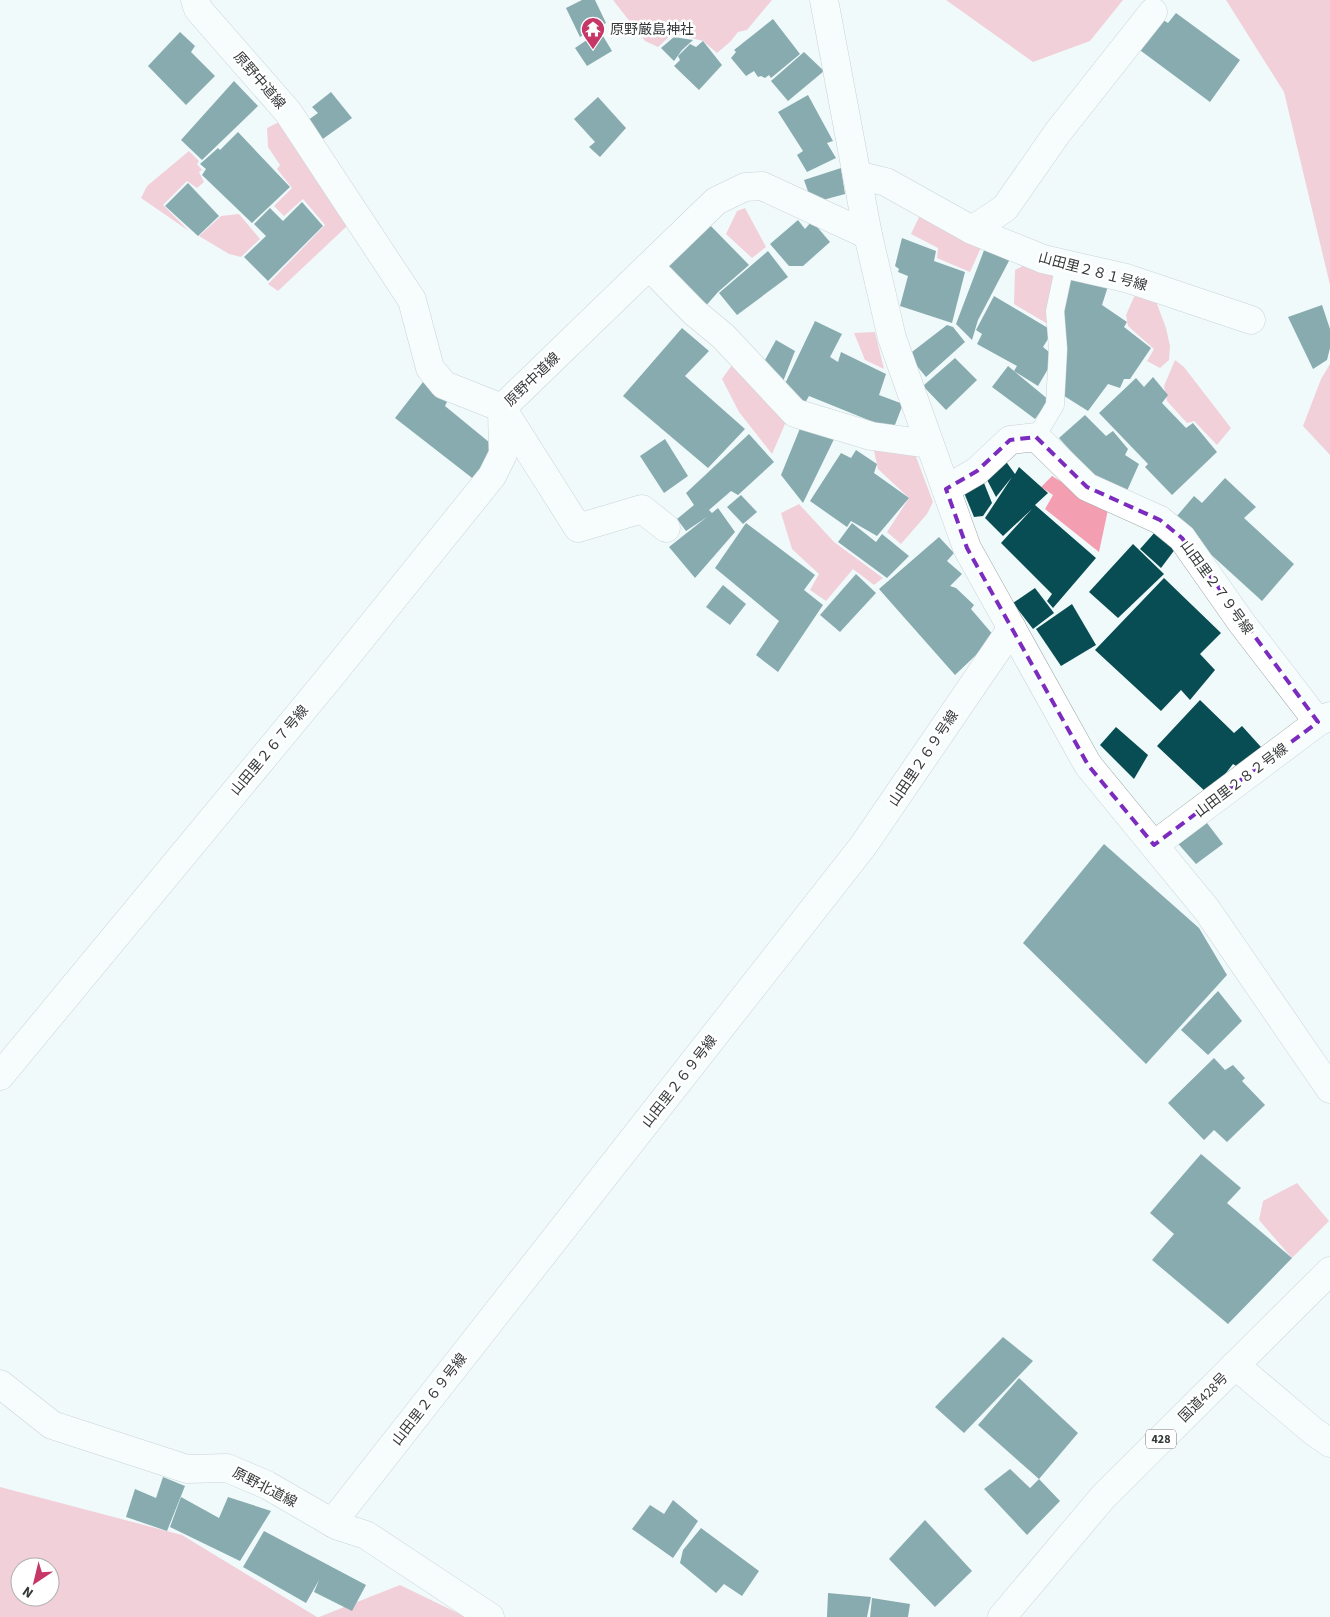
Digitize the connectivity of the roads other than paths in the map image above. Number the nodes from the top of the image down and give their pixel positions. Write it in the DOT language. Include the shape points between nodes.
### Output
graph roads {
  1 [pos="195,0"];
  2 [pos="824,0"];
  3 [pos="1153,12"];
  4 [pos="858,175"];
  5 [pos="972,230"];
  6 [pos="868,235"];
  7 [pos="1065,264"];
  8 [pos="649,266"];
  9 [pos="1251,320"];
  10 [pos="502,408"];
  11 [pos="1036,437"];
  12 [pos="929,444"];
  13 [pos="946,490"];
  14 [pos="666,528"];
  15 [pos="1012,628"];
  16 [pos="1324,719"];
  17 [pos="1154,846"];
  18 [pos="0,1076"];
  19 [pos="1330,1089"];
  20 [pos="1330,1271"];
  21 [pos="1235,1365"];
  22 [pos="0,1384"];
  23 [pos="1330,1442"];
  24 [pos="332,1523"];
  25 [pos="490,1617"];
  26 [pos="1002,1617"];
  1 -- 10 [label="main road, 原野中道線" via="198,10 288,112 412,300 430,368 444,385"];
  2 -- 4 [label="main road"];
  3 -- 5 [label="main road" via="1058,132 1004,208"];
  4 -- 5 [label="main road, 山田里２８１号線" via="886,182"];
  4 -- 6 [label="main road"];
  5 -- 7 [label="main road, 山田里２８１号線" via="1043,259"];
  6 -- 8 [label="main road, 原野中道線" via="762,186 744,187 716,201"];
  6 -- 12 [label="main road" via="892,338"];
  7 -- 9 [label="main road, 山田里２８１号線" via="1126,278"];
  7 -- 11 [label="lane" via="1055,311 1058,349 1055,405"];
  8 -- 10 [label="main road, 原野中道線"];
  8 -- 12 [label="main road" via="695,313 724,336 795,413 871,436"];
  10 -- 14 [label="main road" via="578,528 642,509"];
  10 -- 18 [label="main road, 山田里２６７号線" via="503,454 492,476"];
  11 -- 13 [label="main road" via="1010,440 977,471"];
  11 -- 16 [label="main road, 山田里２７９号線" via="1087,488 1160,520 1182,538 1241,622"];
  12 -- 13 [label="main road"];
  13 -- 15 [label="main road" via="967,548"];
  15 -- 17 [label="main road" via="1088,765"];
  15 -- 24 [label="main road, 山田里２６９号線" via="864,846"];
  16 -- 17 [label="main road, 山田里２８２号線"];
  17 -- 19 [label="main road" via="1207,910"];
  20 -- 21 [label="main road, 国道428号 / 428"];
  21 -- 23 [label="main road"];
  21 -- 26 [label="main road, 国道428号 / 428" via="1103,1497"];
  22 -- 24 [label="main road, 原野北道線" via="52,1425 187,1469 227,1468 266,1485"];
  24 -- 25 [label="main road, 原野北道線" via="366,1535"];
}
